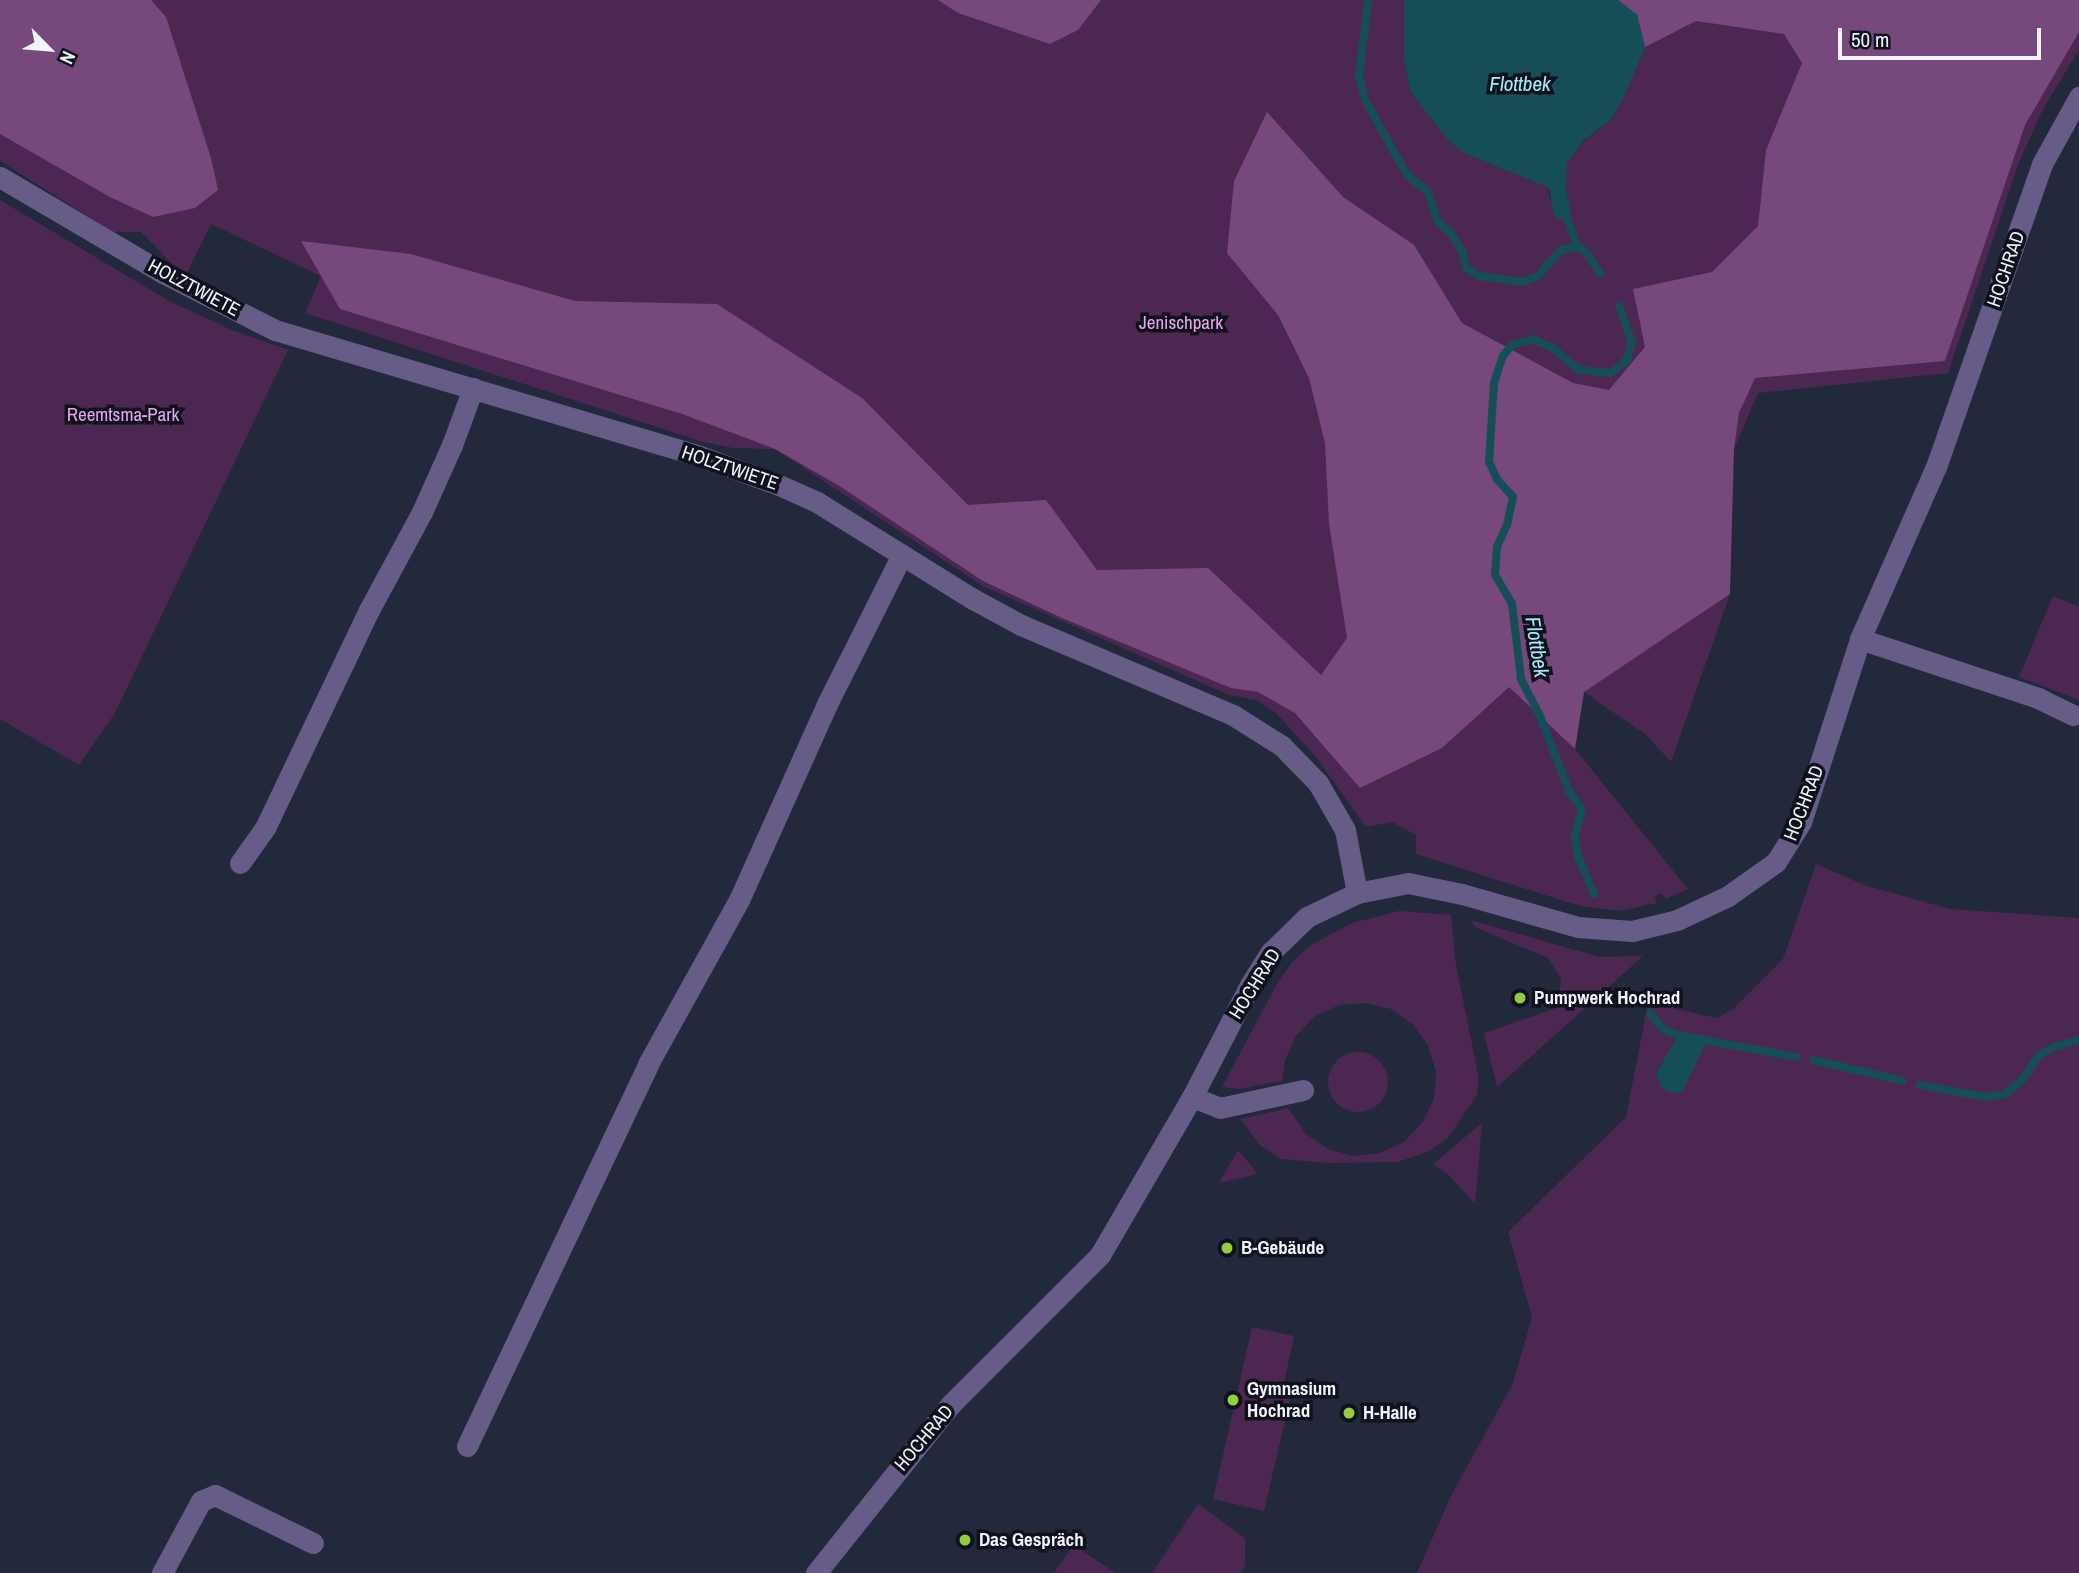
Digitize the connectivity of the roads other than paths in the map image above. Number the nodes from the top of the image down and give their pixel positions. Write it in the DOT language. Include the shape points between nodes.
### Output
graph roads {
  1 [pos="2079,97"];
  2 [pos="0,177"];
  3 [pos="473,388"];
  4 [pos="902,555"];
  5 [pos="1860,639"];
  6 [pos="2073,715"];
  7 [pos="240,863"];
  8 [pos="1357,893"];
  9 [pos="1303,1090"];
  10 [pos="1192,1097"];
  11 [pos="467,1446"];
  12 [pos="313,1543"];
  13 [pos="162,1573"];
  14 [pos="816,1573"];
  1 -- 5 [label="street, HOCHRAD" via="2042,164 1940,456"];
  2 -- 3 [label="street, HOLZTWIETE" via="163,273 275,330"];
  3 -- 4 [label="street, HOLZTWIETE" via="700,456 779,485 817,502"];
  3 -- 7 [label="street" via="422,512 369,610 265,828"];
  4 -- 8 [label="street, HOLZTWIETE" via="1021,625 1233,715 1282,746 1318,783 1339,816"];
  4 -- 11 [label="street" via="827,704 739,900 648,1064"];
  5 -- 6 [label="street" via="2038,698"];
  5 -- 8 [label="street, HOCHRAD" via="1795,834 1776,862 1728,896 1677,920 1632,931 1604,931 1431,886 1395,884"];
  8 -- 10 [label="street, HOCHRAD" via="1307,917 1271,952"];
  9 -- 10 [label="street" via="1220,1108"];
  10 -- 14 [label="street, HOCHRAD" via="1100,1255 951,1404"];
  12 -- 13 [label="street" via="215,1495 201,1501"];
}
